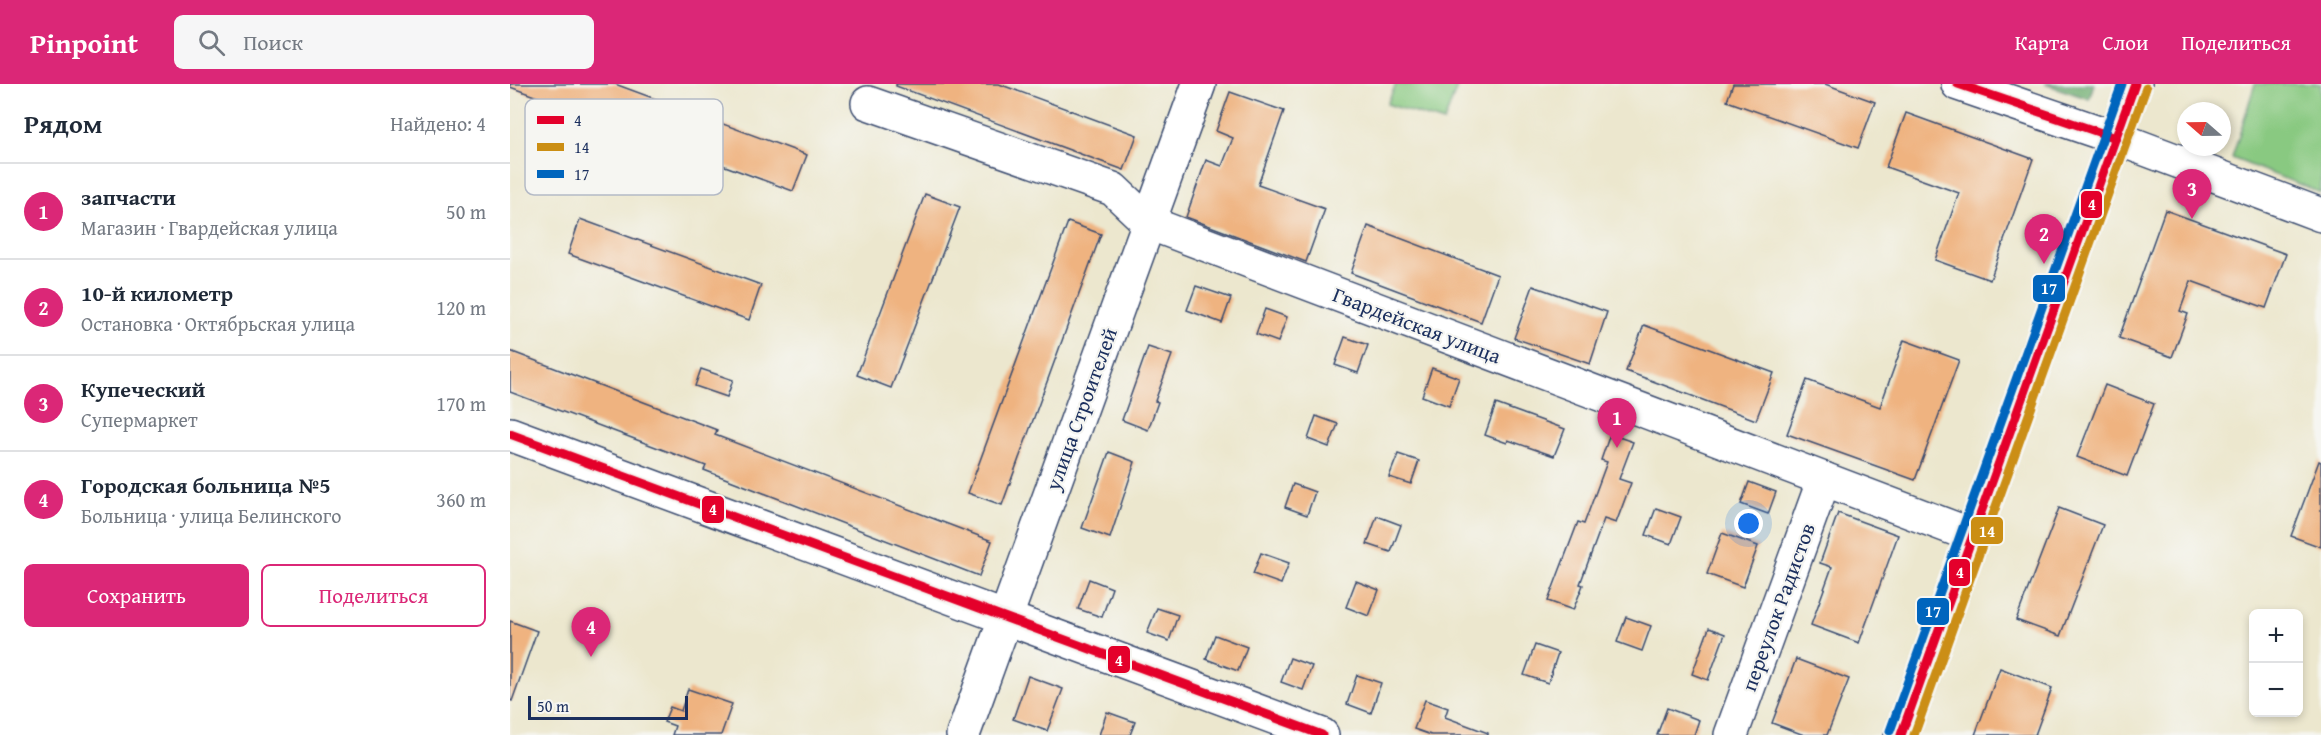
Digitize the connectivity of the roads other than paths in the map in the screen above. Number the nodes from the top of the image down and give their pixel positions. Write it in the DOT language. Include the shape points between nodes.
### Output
graph roads {
  1 [pos="1199,84"];
  2 [pos="1958,84"];
  3 [pos="2135,84"];
  4 [pos="868,103"];
  5 [pos="2116,138"];
  6 [pos="2321,215"];
  7 [pos="1149,223"];
  8 [pos="510,434"];
  9 [pos="1824,479"];
  10 [pos="1974,536"];
  11 [pos="1006,618"];
  12 [pos="963,735"];
  13 [pos="1322,735"];
  14 [pos="1731,735"];
  15 [pos="1901,735"];
  1 -- 7 [label="street, улица Строителей"];
  2 -- 5 [label="street"];
  3 -- 5 [label="street"];
  4 -- 7 [label="street, Гвардейская улица" via="1113,189"];
  5 -- 6 [label="street"];
  5 -- 10 [label="street"];
  7 -- 9 [label="street, Гвардейская улица"];
  7 -- 11 [label="street, улица Строителей"];
  8 -- 11 [label="street"];
  9 -- 10 [label="street, Гвардейская улица"];
  9 -- 14 [label="street, переулок Радистов"];
  10 -- 15 [label="street"];
  11 -- 12 [label="street, улица Строителей"];
  11 -- 13 [label="street"];
}
